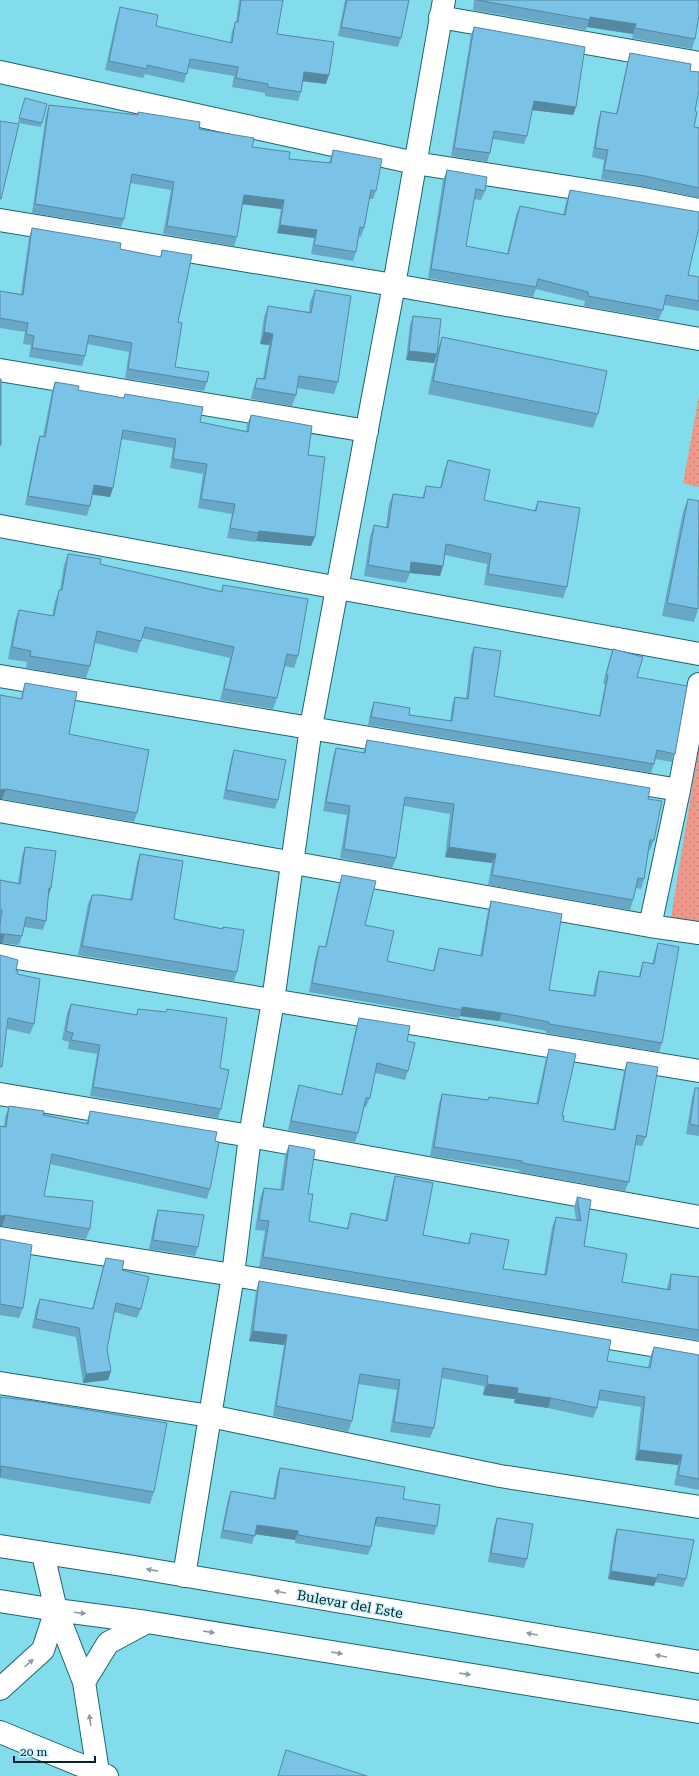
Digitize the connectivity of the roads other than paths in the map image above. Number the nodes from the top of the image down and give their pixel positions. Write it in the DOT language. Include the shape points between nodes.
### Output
graph roads {
  1 [pos="442,9"];
  2 [pos="699,63"];
  3 [pos="0,72"];
  4 [pos="415,163"];
  5 [pos="699,210"];
  6 [pos="0,220"];
  7 [pos="394,285"];
  8 [pos="699,339"];
  9 [pos="0,370"];
  10 [pos="367,431"];
  11 [pos="0,526"];
  12 [pos="338,589"];
  13 [pos="699,654"];
  14 [pos="0,676"];
  15 [pos="699,684"];
  16 [pos="312,728"];
  17 [pos="679,790"];
  18 [pos="0,811"];
  19 [pos="293,863"];
  20 [pos="650,926"];
  21 [pos="699,933"];
  22 [pos="0,954"];
  23 [pos="273,1001"];
  24 [pos="699,1071"];
  25 [pos="0,1094"];
  26 [pos="250,1136"];
  27 [pos="699,1217"];
  28 [pos="0,1238"];
  29 [pos="233,1275"];
  30 [pos="699,1353"];
  31 [pos="0,1383"];
  32 [pos="210,1416"];
  33 [pos="699,1507"];
  34 [pos="0,1546"];
  35 [pos="44,1554"];
  36 [pos="184,1576"];
  37 [pos="0,1601"];
  38 [pos="56,1610"];
  39 [pos="147,1622"];
  40 [pos="699,1662"];
  41 [pos="84,1682"];
  42 [pos="0,1689"];
  43 [pos="699,1712"];
  44 [pos="0,1732"];
  45 [pos="102,1774"];
  1 -- 2 [label="main road"];
  1 -- 4 [label="main road"];
  3 -- 4 [label="main road"];
  4 -- 5 [label="main road" via="639,198"];
  4 -- 7 [label="main road"];
  6 -- 7 [label="main road"];
  7 -- 8 [label="main road"];
  7 -- 10 [label="main road"];
  9 -- 10 [label="main road"];
  10 -- 12 [label="main road"];
  11 -- 12 [label="main road"];
  12 -- 13 [label="main road"];
  12 -- 16 [label="main road"];
  14 -- 16 [label="main road"];
  15 -- 17 [label="main road"];
  16 -- 17 [label="main road"];
  16 -- 19 [label="main road"];
  17 -- 20 [label="main road"];
  18 -- 19 [label="main road"];
  19 -- 20 [label="main road"];
  19 -- 23 [label="main road"];
  20 -- 21 [label="main road"];
  22 -- 23 [label="main road"];
  23 -- 24 [label="main road"];
  23 -- 26 [label="main road"];
  25 -- 26 [label="main road"];
  26 -- 27 [label="main road"];
  26 -- 29 [label="main road"];
  28 -- 29 [label="main road"];
  29 -- 30 [label="main road"];
  29 -- 32 [label="main road"];
  31 -- 32 [label="main road"];
  32 -- 33 [label="main road" via="500,1476"];
  32 -- 36 [label="main road"];
  34 -- 35 [label="main road, Bulevar del Este"];
  36 -- 35 [label="main road, Bulevar del Este, one-way" via="122,1564"];
  35 -- 38 [label="main road"];
  40 -- 36 [label="main road, Bulevar del Este, one-way"];
  37 -- 38 [label="main road"];
  38 -- 39 [label="main road, one-way"];
  38 -- 41 [label="main road"];
  42 -- 38 [label="main road, one-way" via="43,1650"];
  39 -- 41 [label="main road" via="108,1643"];
  39 -- 43 [label="main road, one-way"];
  45 -- 41 [label="main road, one-way"];
  44 -- 45 [label="main road"];
}
